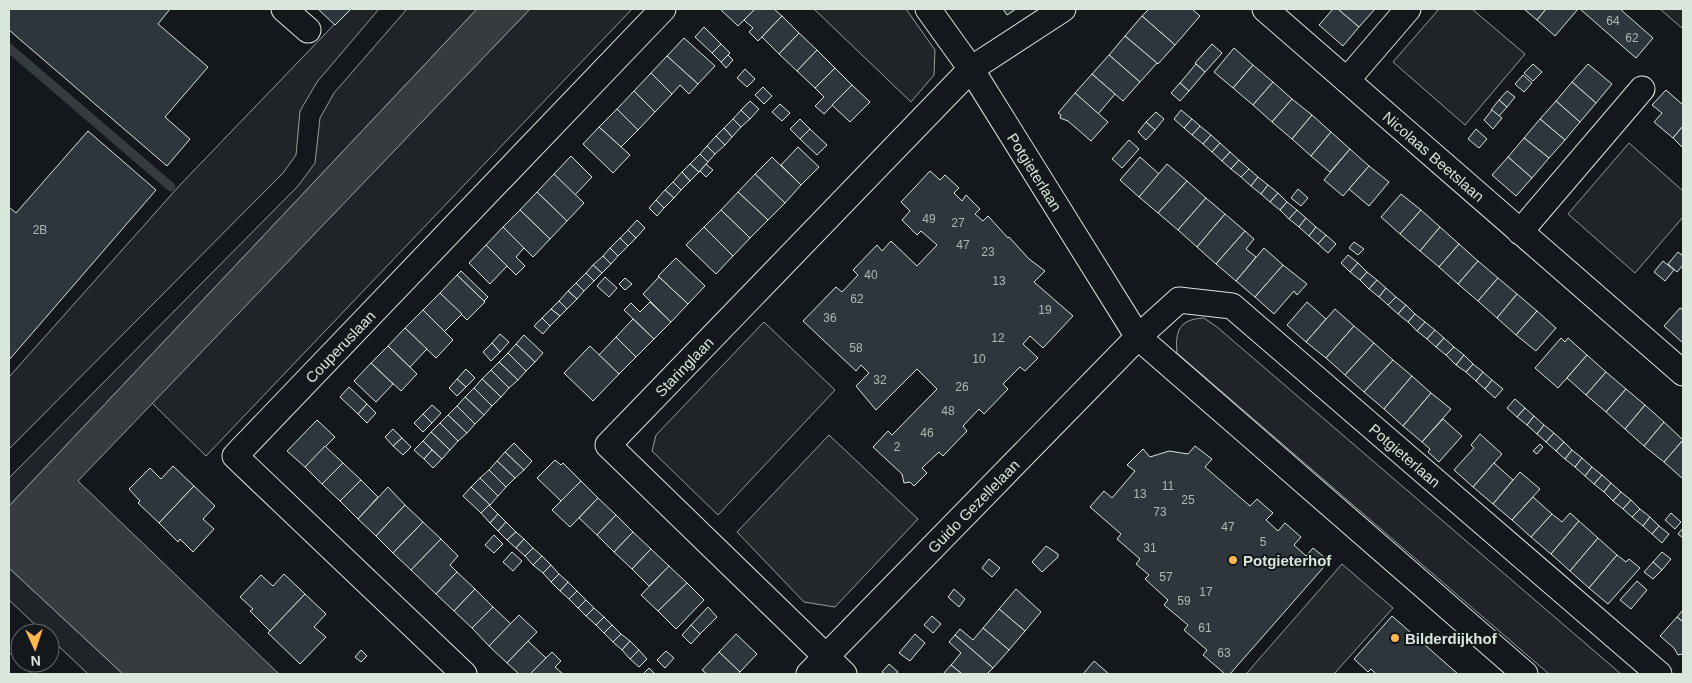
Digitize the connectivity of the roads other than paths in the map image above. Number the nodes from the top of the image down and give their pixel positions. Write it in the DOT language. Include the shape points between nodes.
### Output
graph roads {
  1 [pos="284,9"];
  2 [pos="664,9"];
  3 [pos="928,9"];
  4 [pos="1063,9"];
  5 [pos="1265,9"];
  6 [pos="1408,9"];
  7 [pos="308,30"];
  8 [pos="971,69"];
  9 [pos="1347,80"];
  10 [pos="1642,89"];
  11 [pos="1520,232"];
  12 [pos="1138,337"];
  13 [pos="1683,373"];
  14 [pos="817,666"];
  15 [pos="9,668"];
  16 [pos="16,674"];
  17 [pos="464,674"];
  18 [pos="844,674"];
  19 [pos="1525,674"];
  20 [pos="1659,674"];
  1 -- 7 [label="street"];
  2 -- 17 [label="street, Couperuslaan" via="235,456"];
  3 -- 8 [label="street, Potgieterlaan"];
  4 -- 8 [label="street"];
  5 -- 9 [label="street, Nicolaas Beetslaan"];
  6 -- 9 [label="street"];
  8 -- 12 [label="street, Potgieterlaan"];
  8 -- 14 [label="street, Staringlaan" via="608,444"];
  9 -- 11 [label="street, Nicolaas Beetslaan"];
  10 -- 11 [label="street"];
  11 -- 13 [label="street, Nicolaas Beetslaan"];
  12 -- 14 [label="street, Guido Gezellelaan"];
  12 -- 19 [label="street, Potgieterlaan"];
  12 -- 20 [label="street, Potgieterlaan" via="1179,300 1232,306"];
  14 -- 18 [label="street"];
  15 -- 16 [label="street"];
}
